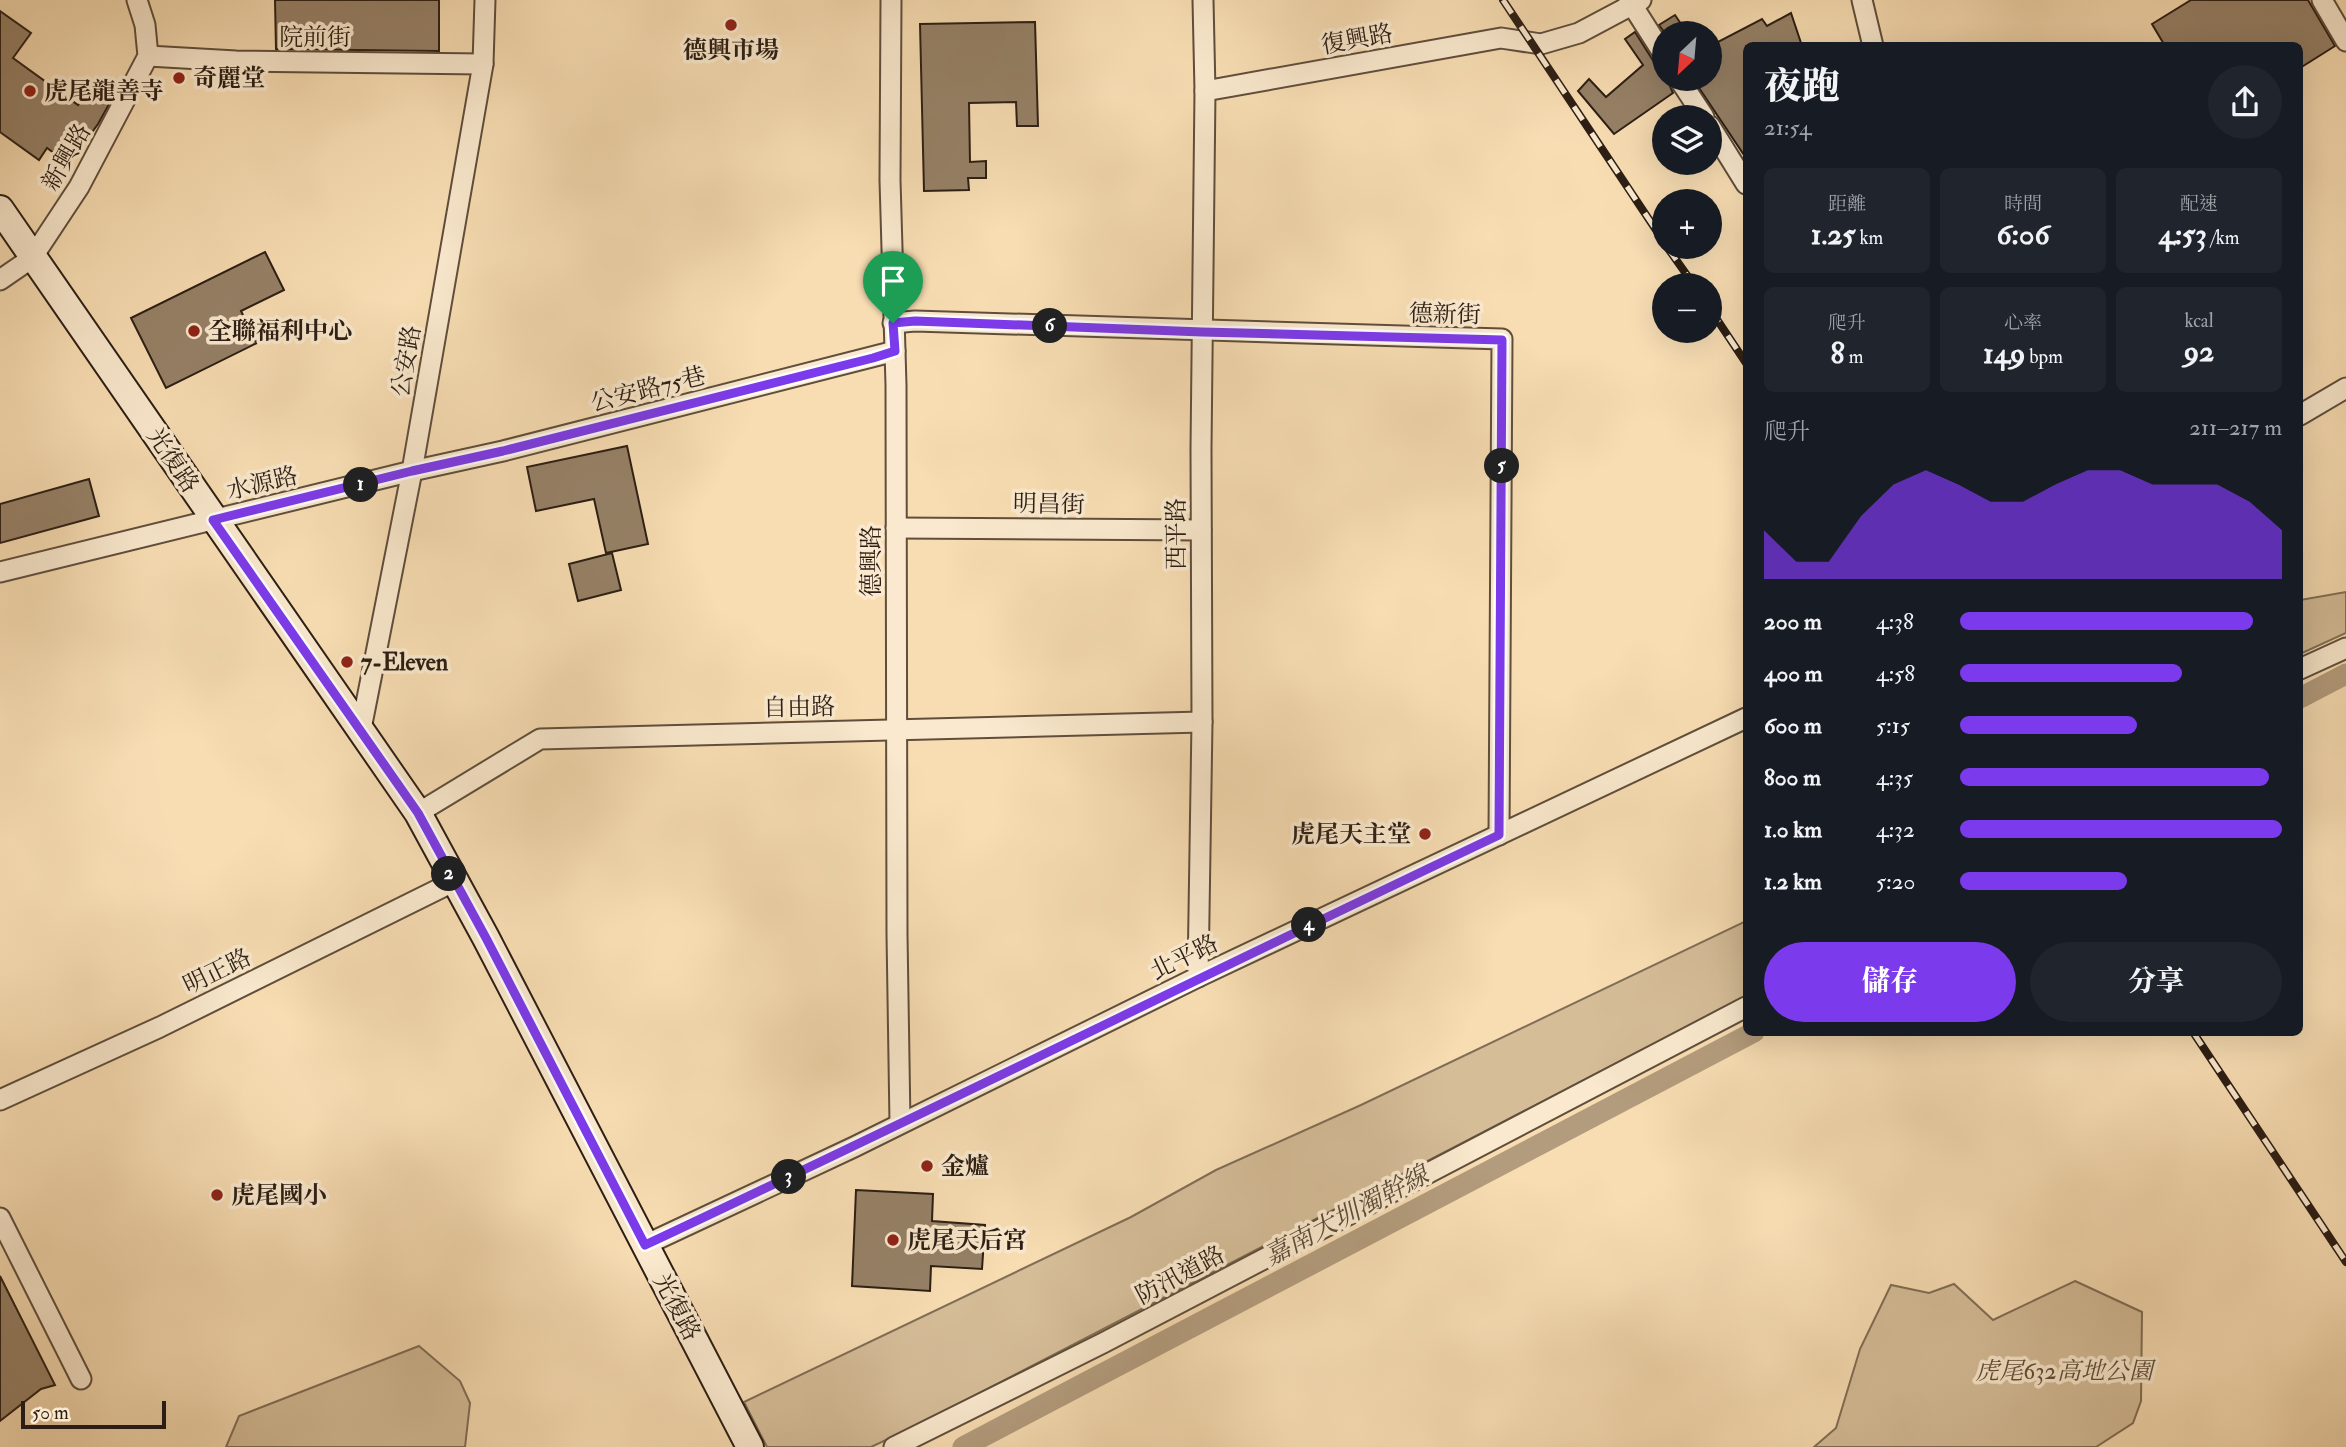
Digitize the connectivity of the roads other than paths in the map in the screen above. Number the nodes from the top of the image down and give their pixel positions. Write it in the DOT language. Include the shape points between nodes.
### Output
graph roads {
  1 [pos="137,0"];
  2 [pos="485,0"];
  3 [pos="891,0"];
  4 [pos="1202,0"];
  5 [pos="1862,0"];
  6 [pos="2322,0"];
  7 [pos="1634,2"];
  8 [pos="1652,34"];
  9 [pos="2346,41"];
  10 [pos="1872,42"];
  11 [pos="148,56"];
  12 [pos="482,64"];
  13 [pos="1205,91"];
  14 [pos="1722,145"];
  15 [pos="1743,179"];
  16 [pos="0,209"];
  17 [pos="32,258"];
  18 [pos="0,280"];
  19 [pos="893,323"];
  20 [pos="1202,332"];
  21 [pos="895,351"];
  22 [pos="2346,388"];
  23 [pos="2303,413"];
  24 [pos="412,471"];
  25 [pos="213,520"];
  26 [pos="896,528"];
  27 [pos="1201,530"];
  28 [pos="0,572"];
  29 [pos="2346,648"];
  30 [pos="2303,668"];
  31 [pos="1743,719"];
  32 [pos="1202,722"];
  33 [pos="361,729"];
  34 [pos="896,729"];
  35 [pos="418,813"];
  36 [pos="1499,835"];
  37 [pos="453,882"];
  38 [pos="1198,977"];
  39 [pos="1743,1009"];
  40 [pos="0,1100"];
  41 [pos="900,1123"];
  42 [pos="0,1218"];
  43 [pos="645,1245"];
  44 [pos="81,1379"];
  45 [pos="750,1447"];
  46 [pos="894,1447"];
  1 -- 11 [label="street"];
  2 -- 12 [label="street, 公安路"];
  3 -- 19 [label="street, 德興路"];
  4 -- 13 [label="street"];
  5 -- 10 [label="street"];
  6 -- 9 [label="street"];
  7 -- 8 [label="street"];
  7 -- 13 [label="street, 復興路" via="1578,33 1541,44 1501,38"];
  11 -- 12 [label="street, 院前街"];
  11 -- 17 [label="street, 新興路" via="79,187"];
  12 -- 24 [label="street, 公安路"];
  13 -- 20 [label="street, 西平路"];
  14 -- 15 [label="street"];
  16 -- 17 [label="street, 光復路"];
  17 -- 18 [label="street, 新興路"];
  17 -- 25 [label="street, 光復路"];
  19 -- 20 [label="street, 德新街"];
  19 -- 21 [label="street, 德興路"];
  20 -- 27 [label="street, 西平路"];
  20 -- 36 [label="street, 德新街" via="1502,340"];
  21 -- 24 [label="street, 公安路75巷"];
  21 -- 26 [label="street, 德興路"];
  22 -- 23 [label="street"];
  24 -- 25 [label="street, 水源路"];
  24 -- 33 [label="street, 公安路"];
  25 -- 28 [label="street, 水源路"];
  25 -- 33 [label="street, 光復路"];
  26 -- 27 [label="street, 明昌街"];
  26 -- 34 [label="street, 德興路"];
  27 -- 32 [label="street, 西平路"];
  29 -- 30 [label="street"];
  31 -- 36 [label="street, 北平路"];
  32 -- 34 [label="street, 自由路"];
  32 -- 38 [label="street, 西平路"];
  33 -- 35 [label="street, 光復路"];
  34 -- 35 [label="street, 自由路" via="540,739"];
  34 -- 41 [label="street, 德興路"];
  35 -- 37 [label="street, 光復路"];
  36 -- 38 [label="street, 北平路"];
  37 -- 40 [label="street, 明正路" via="160,1027"];
  37 -- 43 [label="street, 光復路"];
  38 -- 41 [label="street, 北平路"];
  39 -- 46 [label="street, 防汛道路"];
  41 -- 43 [label="street, 北平路"];
  42 -- 44 [label="street"];
  43 -- 45 [label="street, 光復路"];
}
